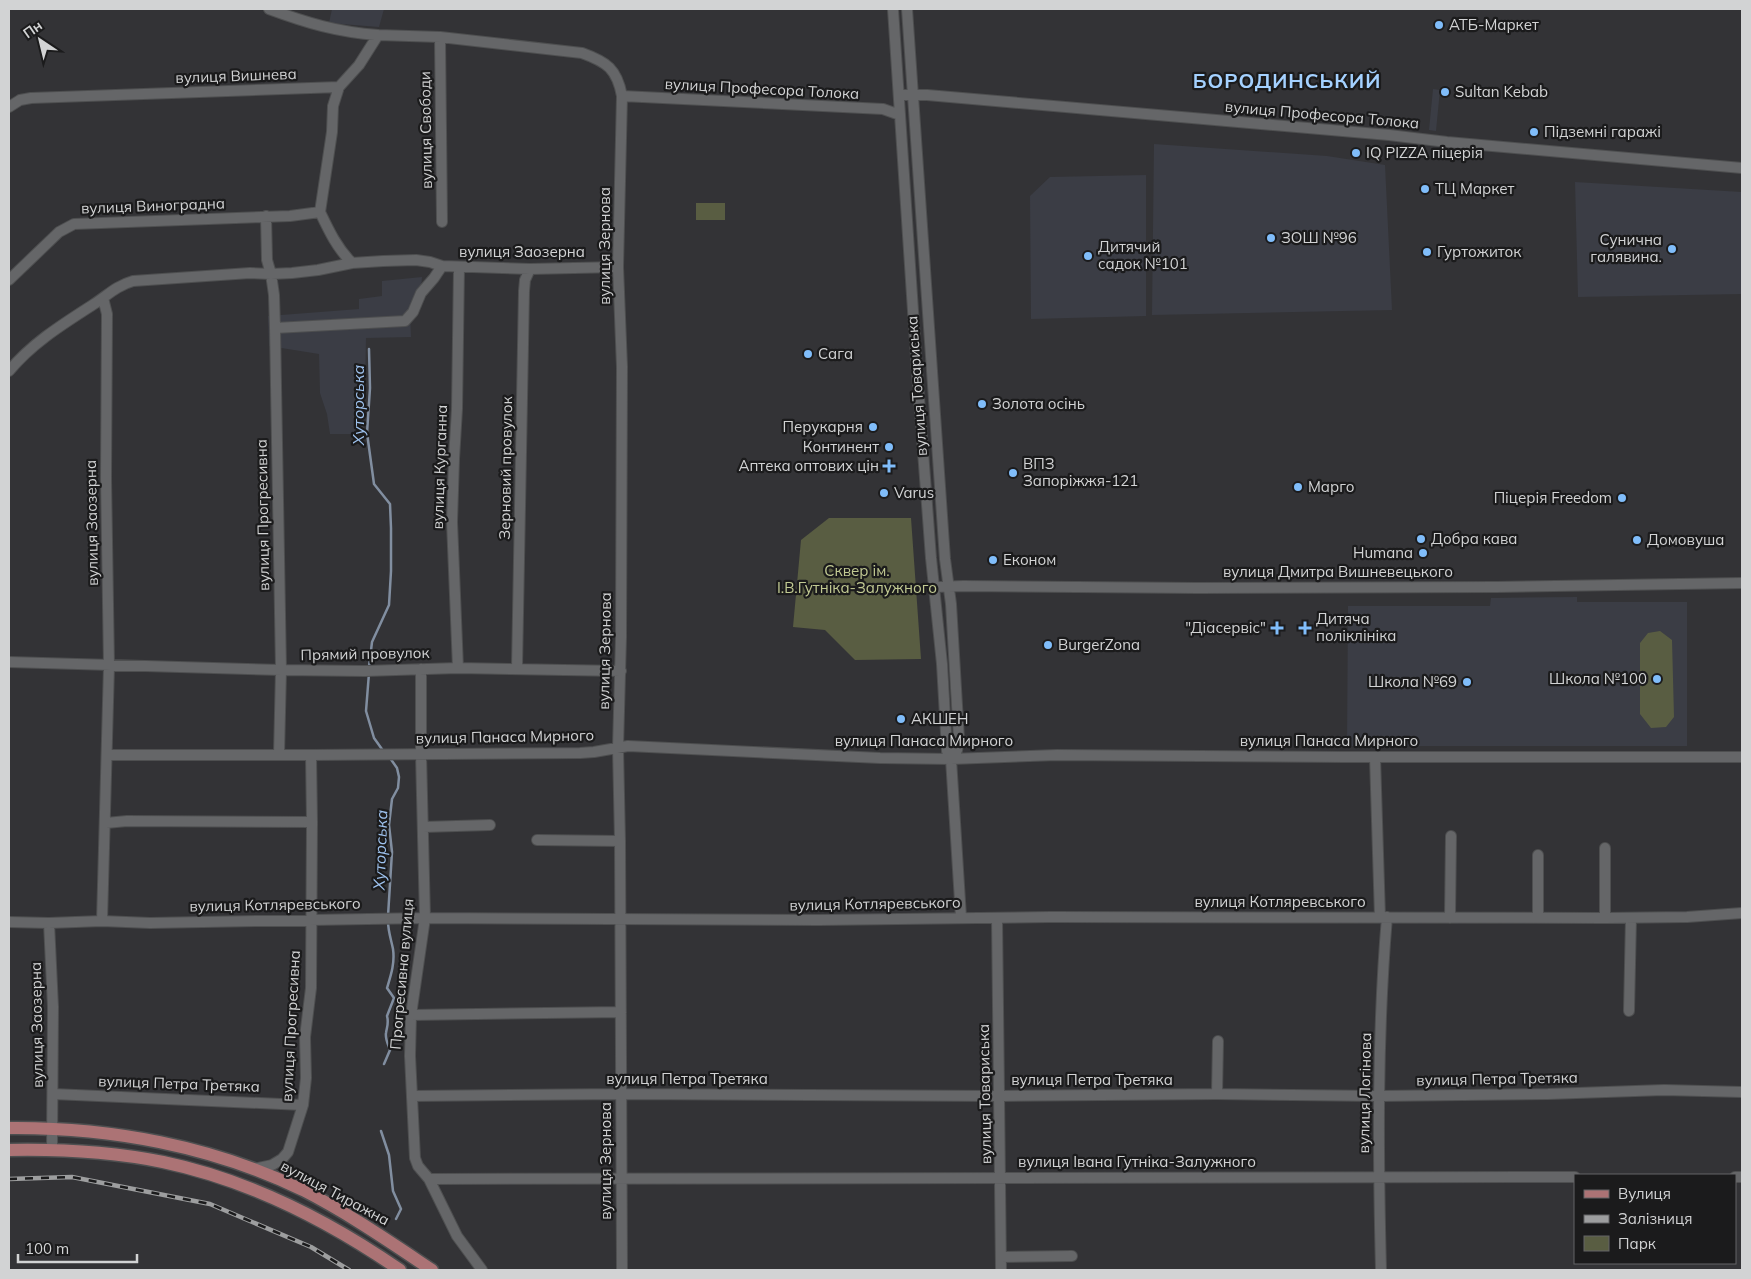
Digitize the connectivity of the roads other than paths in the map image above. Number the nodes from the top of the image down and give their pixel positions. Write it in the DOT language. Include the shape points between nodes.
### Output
graph roads {
  1 [pos="269,9"];
  2 [pos="893,9"];
  3 [pos="907,9"];
  4 [pos="378,35"];
  5 [pos="440,37"];
  6 [pos="339,87"];
  7 [pos="913,94"];
  8 [pos="898,95"];
  9 [pos="622,96"];
  10 [pos="9,107"];
  11 [pos="900,115"];
  12 [pos="1742,168"];
  13 [pos="320,212"];
  14 [pos="266,216"];
  15 [pos="442,222"];
  16 [pos="352,263"];
  17 [pos="442,266"];
  18 [pos="460,267"];
  19 [pos="618,267"];
  20 [pos="530,269"];
  21 [pos="271,274"];
  22 [pos="9,280"];
  23 [pos="103,298"];
  24 [pos="275,328"];
  25 [pos="9,371"];
  26 [pos="931,558"];
  27 [pos="944,558"];
  28 [pos="1742,583"];
  29 [pos="949,586"];
  30 [pos="935,587"];
  31 [pos="9,662"];
  32 [pos="109,666"];
  33 [pos="458,668"];
  34 [pos="517,668"];
  35 [pos="422,669"];
  36 [pos="281,670"];
  37 [pos="621,672"];
  38 [pos="618,748"];
  39 [pos="421,754"];
  40 [pos="107,755"];
  41 [pos="279,755"];
  42 [pos="311,755"];
  43 [pos="1375,757"];
  44 [pos="1742,757"];
  45 [pos="951,759"];
  46 [pos="312,822"];
  47 [pos="106,823"];
  48 [pos="490,825"];
  49 [pos="423,827"];
  50 [pos="1451,836"];
  51 [pos="537,840"];
  52 [pos="620,841"];
  53 [pos="1605,848"];
  54 [pos="1538,855"];
  55 [pos="1742,914"];
  56 [pos="961,917"];
  57 [pos="1383,917"];
  58 [pos="425,918"];
  59 [pos="997,918"];
  60 [pos="1450,918"];
  61 [pos="1538,918"];
  62 [pos="1605,918"];
  63 [pos="1631,918"];
  64 [pos="620,919"];
  65 [pos="102,920"];
  66 [pos="312,920"];
  67 [pos="9,922"];
  68 [pos="49,923"];
  69 [pos="1628,1011"];
  70 [pos="621,1012"];
  71 [pos="411,1015"];
  72 [pos="1218,1040"];
  73 [pos="1742,1092"];
  74 [pos="52,1094"];
  75 [pos="621,1094"];
  76 [pos="1217,1094"];
  77 [pos="412,1096"];
  78 [pos="999,1096"];
  79 [pos="1379,1096"];
  80 [pos="303,1104"];
  81 [pos="9,1128"];
  82 [pos="52,1128"];
  83 [pos="9,1150"];
  84 [pos="52,1150"];
  85 [pos="253,1169"];
  86 [pos="1379,1176"];
  87 [pos="1574,1177"];
  88 [pos="621,1178"];
  89 [pos="1002,1178"];
  90 [pos="430,1179"];
  91 [pos="1072,1256"];
  92 [pos="1002,1257"];
  93 [pos="400,1270"];
  94 [pos="432,1270"];
  95 [pos="482,1270"];
  96 [pos="622,1270"];
  97 [pos="1002,1270"];
  98 [pos="1381,1270"];
  1 -- 4 [label="street, вулиця Зернова" via="336,30"];
  2 -- 8 [label="street, вулиця Товариська"];
  3 -- 7 [label="street, вулиця Товариська"];
  4 -- 5 [label="street, вулиця Зернова"];
  4 -- 6 [label="street" via="359,65"];
  5 -- 9 [label="street, вулиця Зернова" via="582,54 599,60 612,70 620,83"];
  5 -- 15 [label="street, вулиця Свободи"];
  6 -- 10 [label="street, вулиця Вишнева" via="31,98"];
  6 -- 13 [label="street" via="333,106"];
  7 -- 8 [label="street, вулиця Професора Толока"];
  7 -- 12 [label="street, вулиця Професора Толока"];
  7 -- 27 [label="street, вулиця Товариська"];
  8 -- 11 [label="street, вулиця Товариська"];
  9 -- 11 [label="street, вулиця Професора Толока" via="883,109"];
  9 -- 19 [label="street, вулиця Зернова"];
  11 -- 26 [label="street, вулиця Товариська"];
  13 -- 14 [label="street, вулиця Виноградна"];
  13 -- 16 [label="street" via="331,237"];
  14 -- 21 [label="street, вулиця Прогресивна" via="267,260"];
  14 -- 22 [label="street, вулиця Виноградна" via="74,224 59,232"];
  16 -- 17 [label="street" via="416,260"];
  16 -- 21 [label="street"];
  17 -- 18 [label="street, вулиця Заозерна"];
  17 -- 24 [label="street, вулиця Заозерна" via="420,293 413,312 404,321"];
  18 -- 20 [label="street, вулиця Заозерна"];
  18 -- 33 [label="street, вулиця Курганна" via="452,522"];
  19 -- 20 [label="street, вулиця Заозерна"];
  19 -- 37 [label="street, вулиця Зернова" via="622,367"];
  20 -- 34 [label="street, Зерновий провулок" via="524,292"];
  21 -- 23 [label="street" via="140,280 120,285"];
  21 -- 24 [label="street, вулиця Прогресивна"];
  23 -- 25 [label="street" via="23,354"];
  23 -- 32 [label="street, вулиця Заозерна" via="107,314"];
  24 -- 36 [label="street, вулиця Прогресивна"];
  26 -- 27 [label="street" via="938,566"];
  26 -- 30 [label="street, вулиця Товариська"];
  27 -- 29 [label="street, вулиця Товариська"];
  28 -- 29 [label="street, вулиця Дмитра Вишневецького" via="1506,587"];
  29 -- 30 [label="street, вулиця Дмитра Вишневецького"];
  29 -- 45 [label="street, вулиця Товариська" via="959,739"];
  30 -- 45 [label="street, вулиця Товариська" via="946,742"];
  31 -- 32 [label="street, Прямий провулок"];
  32 -- 36 [label="street, Прямий провулок"];
  32 -- 40 [label="street, вулиця Заозерна"];
  33 -- 34 [label="street, Прямий провулок"];
  33 -- 35 [label="street, Прямий провулок"];
  34 -- 37 [label="street, Прямий провулок"];
  35 -- 36 [label="street, Прямий провулок"];
  35 -- 39 [label="street, Прогресивна вулиця"];
  36 -- 41 [label="street, вулиця Прогресивна"];
  37 -- 38 [label="street, вулиця Зернова"];
  38 -- 39 [label="street, вулиця Панаса Мирного" via="580,753"];
  38 -- 45 [label="street, вулиця Панаса Мирного" via="638,746"];
  38 -- 52 [label="street, вулиця Зернова"];
  39 -- 42 [label="street, вулиця Панаса Мирного"];
  39 -- 49 [label="street, Прогресивна вулиця"];
  40 -- 41 [label="street, вулиця Панаса Мирного"];
  40 -- 47 [label="street, вулиця Заозерна"];
  41 -- 42 [label="street, вулиця Панаса Мирного"];
  42 -- 46 [label="street"];
  43 -- 44 [label="street, вулиця Панаса Мирного"];
  43 -- 45 [label="street, вулиця Панаса Мирного" via="1056,755"];
  43 -- 57 [label="street, вулиця Логінова"];
  45 -- 56 [label="street, вулиця Товариська"];
  46 -- 47 [label="street"];
  46 -- 66 [label="street, вулиця Прогресивна"];
  47 -- 65 [label="street, вулиця Заозерна"];
  48 -- 49 [label="street"];
  49 -- 58 [label="street, Прогресивна вулиця"];
  50 -- 60 [label="street"];
  51 -- 52 [label="street"];
  52 -- 64 [label="street, вулиця Зернова"];
  53 -- 62 [label="street"];
  54 -- 61 [label="street"];
  55 -- 63 [label="street, вулиця Котляревського"];
  56 -- 59 [label="street, вулиця Котляревського"];
  56 -- 64 [label="street, вулиця Котляревського"];
  57 -- 59 [label="street, вулиця Котляревського"];
  57 -- 60 [label="street, вулиця Котляревського"];
  57 -- 79 [label="street, вулиця Логінова"];
  58 -- 64 [label="street, вулиця Котляревського"];
  58 -- 66 [label="street, вулиця Котляревського"];
  58 -- 71 [label="street, Прогресивна вулиця"];
  59 -- 78 [label="street, вулиця Товариська"];
  60 -- 61 [label="street, вулиця Котляревського"];
  61 -- 62 [label="street, вулиця Котляревського"];
  62 -- 63 [label="street, вулиця Котляревського"];
  63 -- 69 [label="street"];
  64 -- 70 [label="street, вулиця Зернова"];
  65 -- 66 [label="street, вулиця Котляревського" via="150,923"];
  65 -- 68 [label="street, вулиця Котляревського"];
  66 -- 80 [label="street, вулиця Прогресивна"];
  67 -- 68 [label="street, вулиця Котляревського"];
  68 -- 74 [label="street, вулиця Заозерна" via="53,1007"];
  70 -- 71 [label="street"];
  70 -- 75 [label="street, вулиця Зернова"];
  71 -- 77 [label="street, Прогресивна вулиця"];
  72 -- 76 [label="street"];
  73 -- 79 [label="street, вулиця Петра Третяка" via="1664,1090"];
  74 -- 80 [label="street, вулиця Петра Третяка"];
  74 -- 82 [label="street, вулиця Заозерна"];
  75 -- 77 [label="street, вулиця Петра Третяка"];
  75 -- 78 [label="street, вулиця Петра Третяка"];
  75 -- 88 [label="street, вулиця Зернова"];
  76 -- 78 [label="street, вулиця Петра Третяка"];
  76 -- 79 [label="street, вулиця Петра Третяка"];
  77 -- 90 [label="street, Прогресивна вулиця" via="415,1158"];
  78 -- 89 [label="street, вулиця Товариська"];
  79 -- 86 [label="street, вулиця Логінова"];
  80 -- 85 [label="street, вулиця Прогресивна" via="288,1152 272,1165"];
  81 -- 82 [label="main road, вулиця Тиражна"];
  82 -- 84 [label="street, вулиця Заозерна"];
  82 -- 85 [label="main road, вулиця Тиражна" via="108,1133 170,1144"];
  83 -- 84 [label="main road"];
  84 -- 93 [label="main road" via="110,1154 164,1163 227,1180 293,1207 368,1248"];
  85 -- 94 [label="main road, вулиця Тиражна" via="304,1191 378,1233"];
  86 -- 87 [label="street, вулиця Івана Гутніка-Залужного"];
  86 -- 89 [label="street, вулиця Івана Гутніка-Залужного"];
  86 -- 98 [label="street, вулиця Логінова"];
  88 -- 89 [label="street, вулиця Івана Гутніка-Залужного"];
  88 -- 90 [label="street, вулиця Івана Гутніка-Залужного"];
  88 -- 96 [label="street, вулиця Зернова"];
  89 -- 92 [label="street, вулиця Товариська"];
  90 -- 95 [label="street, Прогресивна вулиця" via="458,1236"];
  91 -- 92 [label="street"];
  92 -- 97 [label="street, вулиця Товариська"];
}
